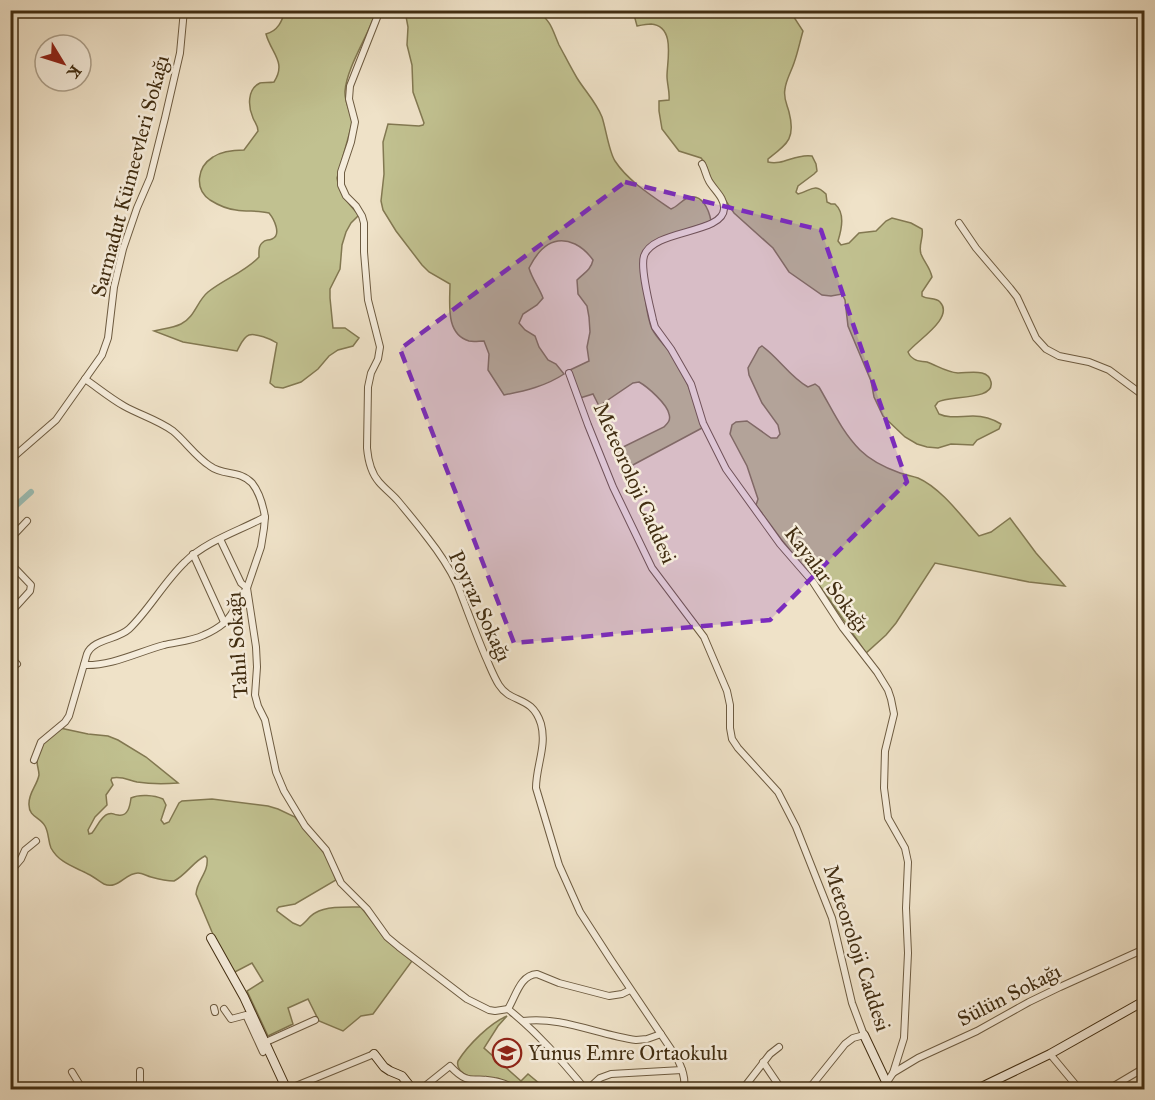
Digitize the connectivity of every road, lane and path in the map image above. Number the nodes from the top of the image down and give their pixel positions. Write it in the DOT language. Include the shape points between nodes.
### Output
graph roads {
  1 [pos="184,10"];
  2 [pos="380,10"];
  3 [pos="702,164"];
  4 [pos="959,223"];
  5 [pos="569,373"];
  6 [pos="85,380"];
  7 [pos="1144,396"];
  8 [pos="10,460"];
  9 [pos="265,517"];
  10 [pos="27,521"];
  11 [pos="10,539"];
  12 [pos="220,539"];
  13 [pos="193,555"];
  14 [pos="10,563"];
  15 [pos="246,588"];
  16 [pos="10,613"];
  17 [pos="224,622"];
  18 [pos="10,657"];
  19 [pos="17,664"];
  20 [pos="84,665"];
  21 [pos="34,760"];
  22 [pos="36,841"];
  23 [pos="10,872"];
  24 [pos="211,938"];
  25 [pos="1142,950"];
  26 [pos="630,990"];
  27 [pos="1144,1001"];
  28 [pos="217,1010"];
  29 [pos="508,1010"];
  30 [pos="315,1020"];
  31 [pos="523,1021"];
  32 [pos="661,1034"];
  33 [pos="864,1035"];
  34 [pos="266,1042"];
  35 [pos="779,1047"];
  36 [pos="263,1052"];
  37 [pos="374,1054"];
  38 [pos="1050,1054"];
  39 [pos="763,1062"];
  40 [pos="1144,1068"];
  41 [pos="682,1070"];
  42 [pos="140,1071"];
  43 [pos="72,1072"];
  44 [pos="893,1073"];
  45 [pos="486,1080"];
  46 [pos="886,1087"];
  47 [pos="83,1089"];
  48 [pos="140,1089"];
  49 [pos="286,1089"];
  50 [pos="413,1089"];
  51 [pos="420,1089"];
  52 [pos="479,1089"];
  53 [pos="517,1089"];
  54 [pos="587,1089"];
  55 [pos="684,1089"];
  56 [pos="742,1089"];
  57 [pos="782,1089"];
  58 [pos="808,1089"];
  59 [pos="975,1089"];
  60 [pos="1080,1089"];
  61 [pos="1107,1089"];
  1 -- 6 [label="street, Sarmadut Kümeevleri Sokağı" via="180,53 154,165 118,268 108,338"];
  2 -- 26 [label="street, Poyraz Sokağı" via="350,86 355,122 340,178 343,191 364,223 368,300 380,347 368,387 368,456 378,481 399,502 449,569 499,686 529,705 539,719 543,745 536,788 559,865 580,912"];
  3 -- 44 [label="street, Kayalar Sokağı" via="723,201 723,215 715,222 665,239 645,254 653,320 691,384 703,423 726,469 813,582 888,690 894,714 884,764 886,810 905,848 909,871 905,1029"];
  4 -- 7 [label="street" via="1017,297 1033,332 1046,349 1109,370"];
  5 -- 33 [label="street, Meteoroloji Caddesi" via="613,487 652,568 709,645 729,699 732,739 778,792 796,827 832,918 852,1003"];
  6 -- 8 [label="street, Sarmadut Kümeevleri Sokağı" via="56,420"];
  6 -- 9 [label="street" via="126,407 166,426 208,466 245,477 260,496"];
  9 -- 12 [label="street"];
  9 -- 15 [label="street, Tahıl Sokağı" via="261,547"];
  10 -- 11 [label="street"];
  12 -- 13 [label="street"];
  12 -- 15 [label="street"];
  13 -- 17 [label="street"];
  13 -- 20 [label="street" via="128,629 90,648"];
  14 -- 16 [label="street" via="32,588"];
  15 -- 17 [label="street"];
  15 -- 29 [label="street, Tahıl Sokağı" via="256,647 255,695 265,720 276,772 289,801 326,850 341,883 387,937 467,999 489,1010"];
  17 -- 20 [label="street" via="198,638"];
  18 -- 19 [label="street"];
  20 -- 21 [label="street" via="69,716 41,742"];
  22 -- 23 [label="street"];
  24 -- 34 [label="street"];
  25 -- 44 [label="street, Sülün Sokağı" via="1029,1002"];
  26 -- 29 [label="street" via="609,996 534,974 523,981"];
  26 -- 32 [label="street, Poyraz Sokağı"];
  27 -- 38 [label="street"];
  28 -- 36 [label="street" via="231,1019 246,1015"];
  29 -- 31 [label="street, Tahıl Sokağı"];
  30 -- 34 [label="street"];
  31 -- 32 [label="street" via="556,1021 636,1040"];
  31 -- 54 [label="street, Tahıl Sokağı"];
  32 -- 41 [label="street, Poyraz Sokağı"];
  33 -- 46 [label="street, Meteoroloji Caddesi"];
  33 -- 58 [label="street" via="845,1044"];
  34 -- 49 [label="street"];
  35 -- 39 [label="street"];
  37 -- 49 [label="street"];
  37 -- 50 [label="street"];
  38 -- 59 [label="street"];
  38 -- 60 [label="street"];
  39 -- 56 [label="street"];
  39 -- 57 [label="street"];
  40 -- 61 [label="street"];
  41 -- 54 [label="street" via="611,1074"];
  41 -- 55 [label="street, Poyraz Sokağı"];
  42 -- 48 [label="street"];
  43 -- 47 [label="street"];
  44 -- 46 [label="street, Kayalar Sokağı"];
  45 -- 51 [label="street" via="461,1077 450,1066"];
  45 -- 52 [label="street"];
  45 -- 53 [label="street"];
}
